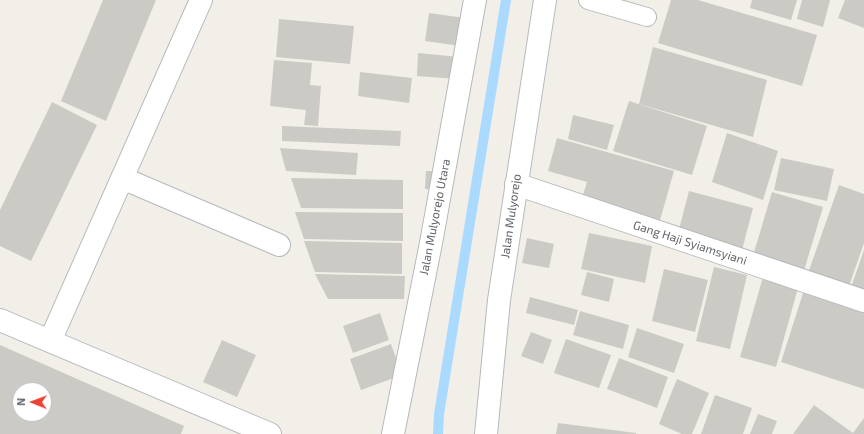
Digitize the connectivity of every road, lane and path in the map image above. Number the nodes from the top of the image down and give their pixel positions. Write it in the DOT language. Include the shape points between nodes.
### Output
graph roads {
  1 [pos="201,0"];
  2 [pos="475,0"];
  3 [pos="545,0"];
  4 [pos="588,0"];
  5 [pos="647,17"];
  6 [pos="122,178"];
  7 [pos="516,184"];
  8 [pos="279,245"];
  9 [pos="864,301"];
  10 [pos="0,320"];
  11 [pos="50,341"];
  12 [pos="270,434"];
  13 [pos="393,434"];
  14 [pos="486,434"];
  1 -- 6 [label="street"];
  2 -- 13 [label="street, Jalan Mulyorejo Utara"];
  3 -- 7 [label="street, Jalan Mulyorejo"];
  4 -- 5 [label="lane"];
  6 -- 8 [label="street"];
  6 -- 11 [label="street"];
  7 -- 9 [label="street, Gang Haji Syiamsyiani"];
  7 -- 14 [label="street, Jalan Mulyorejo" via="499,300"];
  10 -- 11 [label="street"];
  11 -- 12 [label="street"];
}
